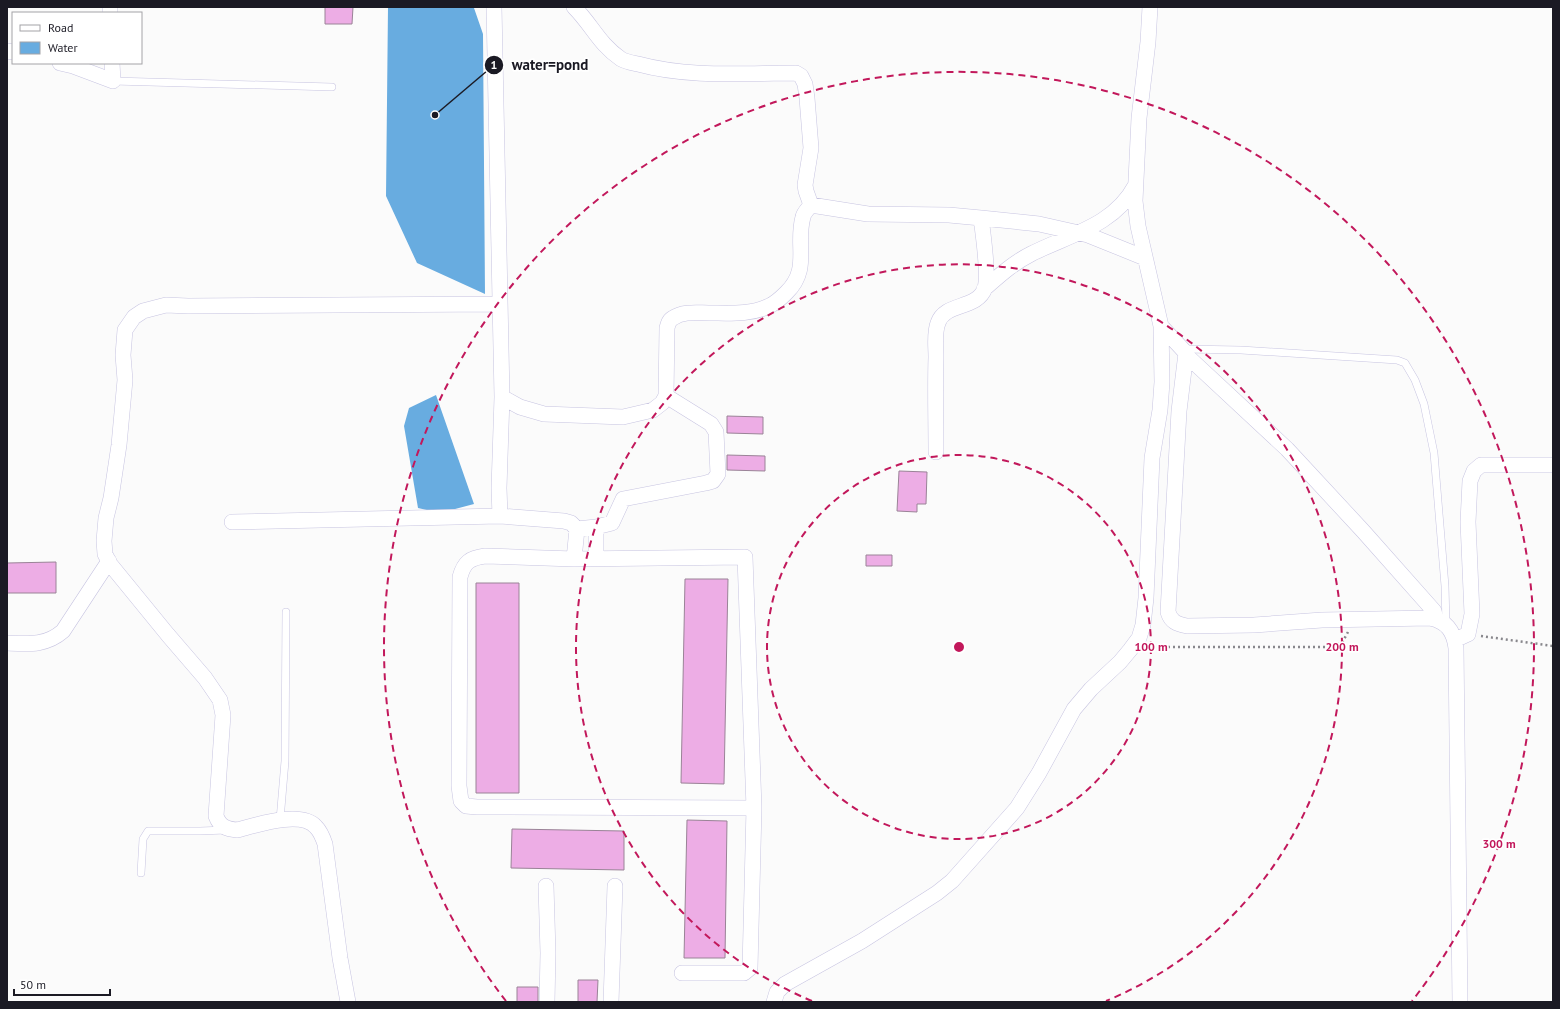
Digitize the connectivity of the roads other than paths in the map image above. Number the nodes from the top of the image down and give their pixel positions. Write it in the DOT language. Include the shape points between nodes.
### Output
graph roads {
  1 [pos="494,7"];
  2 [pos="574,7"];
  3 [pos="1150,7"];
  4 [pos="64,64"];
  5 [pos="112,64"];
  6 [pos="113,81"];
  7 [pos="332,87"];
  8 [pos="1135,186"];
  9 [pos="811,205"];
  10 [pos="982,218"];
  11 [pos="1080,233"];
  12 [pos="1145,258"];
  13 [pos="984,289"];
  14 [pos="500,304"];
  15 [pos="1161,326"];
  16 [pos="1185,352"];
  17 [pos="666,396"];
  18 [pos="502,397"];
  19 [pos="936,452"];
  20 [pos="1553,465"];
  21 [pos="500,516"];
  22 [pos="232,522"];
  23 [pos="596,527"];
  24 [pos="577,529"];
  25 [pos="574,559"];
  26 [pos="596,559"];
  27 [pos="108,560"];
  28 [pos="286,612"];
  29 [pos="1441,622"];
  30 [pos="1462,637"];
  31 [pos="7,643"];
  32 [pos="754,808"];
  33 [pos="280,820"];
  34 [pos="230,829"];
  35 [pos="141,873"];
  36 [pos="546,886"];
  37 [pos="615,886"];
  38 [pos="682,973"];
  39 [pos="348,1002"];
  40 [pos="547,1002"];
  41 [pos="611,1002"];
  42 [pos="774,1002"];
  43 [pos="1460,1002"];
  1 -- 14 [label="street"];
  2 -- 9 [label="street" via="598,38 623,60 660,70 687,73 796,72 802,76 807,98 811,148 806,191"];
  3 -- 8 [label="street" via="1138,118"];
  4 -- 6 [label="street"];
  5 -- 6 [label="street"];
  6 -- 7 [label="lane"];
  8 -- 11 [label="street" via="1120,208"];
  8 -- 12 [label="street" via="1138,226"];
  9 -- 10 [label="street" via="868,214"];
  9 -- 17 [label="street" via="803,216 798,276 791,289 779,300 752,311 692,313 680,315 669,321"];
  10 -- 11 [label="street" via="1039,224"];
  10 -- 13 [label="street" via="986,283"];
  11 -- 12 [label="street"];
  11 -- 13 [label="street" via="1031,254 1006,269"];
  12 -- 15 [label="street"];
  13 -- 19 [label="street" via="974,301 945,313 937,324"];
  14 -- 18 [label="street"];
  14 -- 27 [label="street" via="166,305 143,311 134,317 125,330 125,380 119,445 104,542"];
  15 -- 16 [label="street"];
  15 -- 42 [label="street" via="1162,382 1152,458 1146,598 1139,638 1120,662 1074,709 1018,808 952,881 862,941 785,984 777,992"];
  16 -- 29 [label="street" via="1287,449 1363,531"];
  16 -- 29 [label="lane" via="1240,350 1397,360 1405,363 1424,404 1434,453 1446,586"];
  16 -- 29 [label="street" via="1172,532 1168,612 1171,619 1187,626 1355,619"];
  17 -- 18 [label="street" via="653,410 623,417 544,414 520,407"];
  17 -- 23 [label="street" via="711,424 716,432 718,474 713,481 706,483 623,499 612,523"];
  18 -- 21 [label="street"];
  20 -- 30 [label="street" via="1481,466 1474,471 1470,481 1468,522 1472,614"];
  21 -- 22 [label="street"];
  21 -- 24 [label="street" via="564,521"];
  23 -- 24 [label="street"];
  23 -- 26 [label="street"];
  24 -- 25 [label="street"];
  25 -- 26 [label="street"];
  25 -- 32 [label="street" via="485,556 474,558 466,563 462,570 459,778 461,801 466,806 477,807"];
  26 -- 32 [label="street" via="745,557"];
  27 -- 31 [label="street" via="63,631 56,637 33,644"];
  27 -- 34 [label="street" via="205,678 220,700 223,715 216,816 222,826"];
  28 -- 33 [label="lane" via="285,761"];
  29 -- 30 [label="street"];
  30 -- 43 [label="street" via="1456,648"];
  32 -- 38 [label="street" via="750,968 744,973"];
  33 -- 34 [label="street" via="238,830"];
  33 -- 39 [label="street" via="302,820 316,826 325,844"];
  34 -- 35 [label="lane" via="148,831 143,839"];
  36 -- 40 [label="street"];
  37 -- 41 [label="street"];
}
